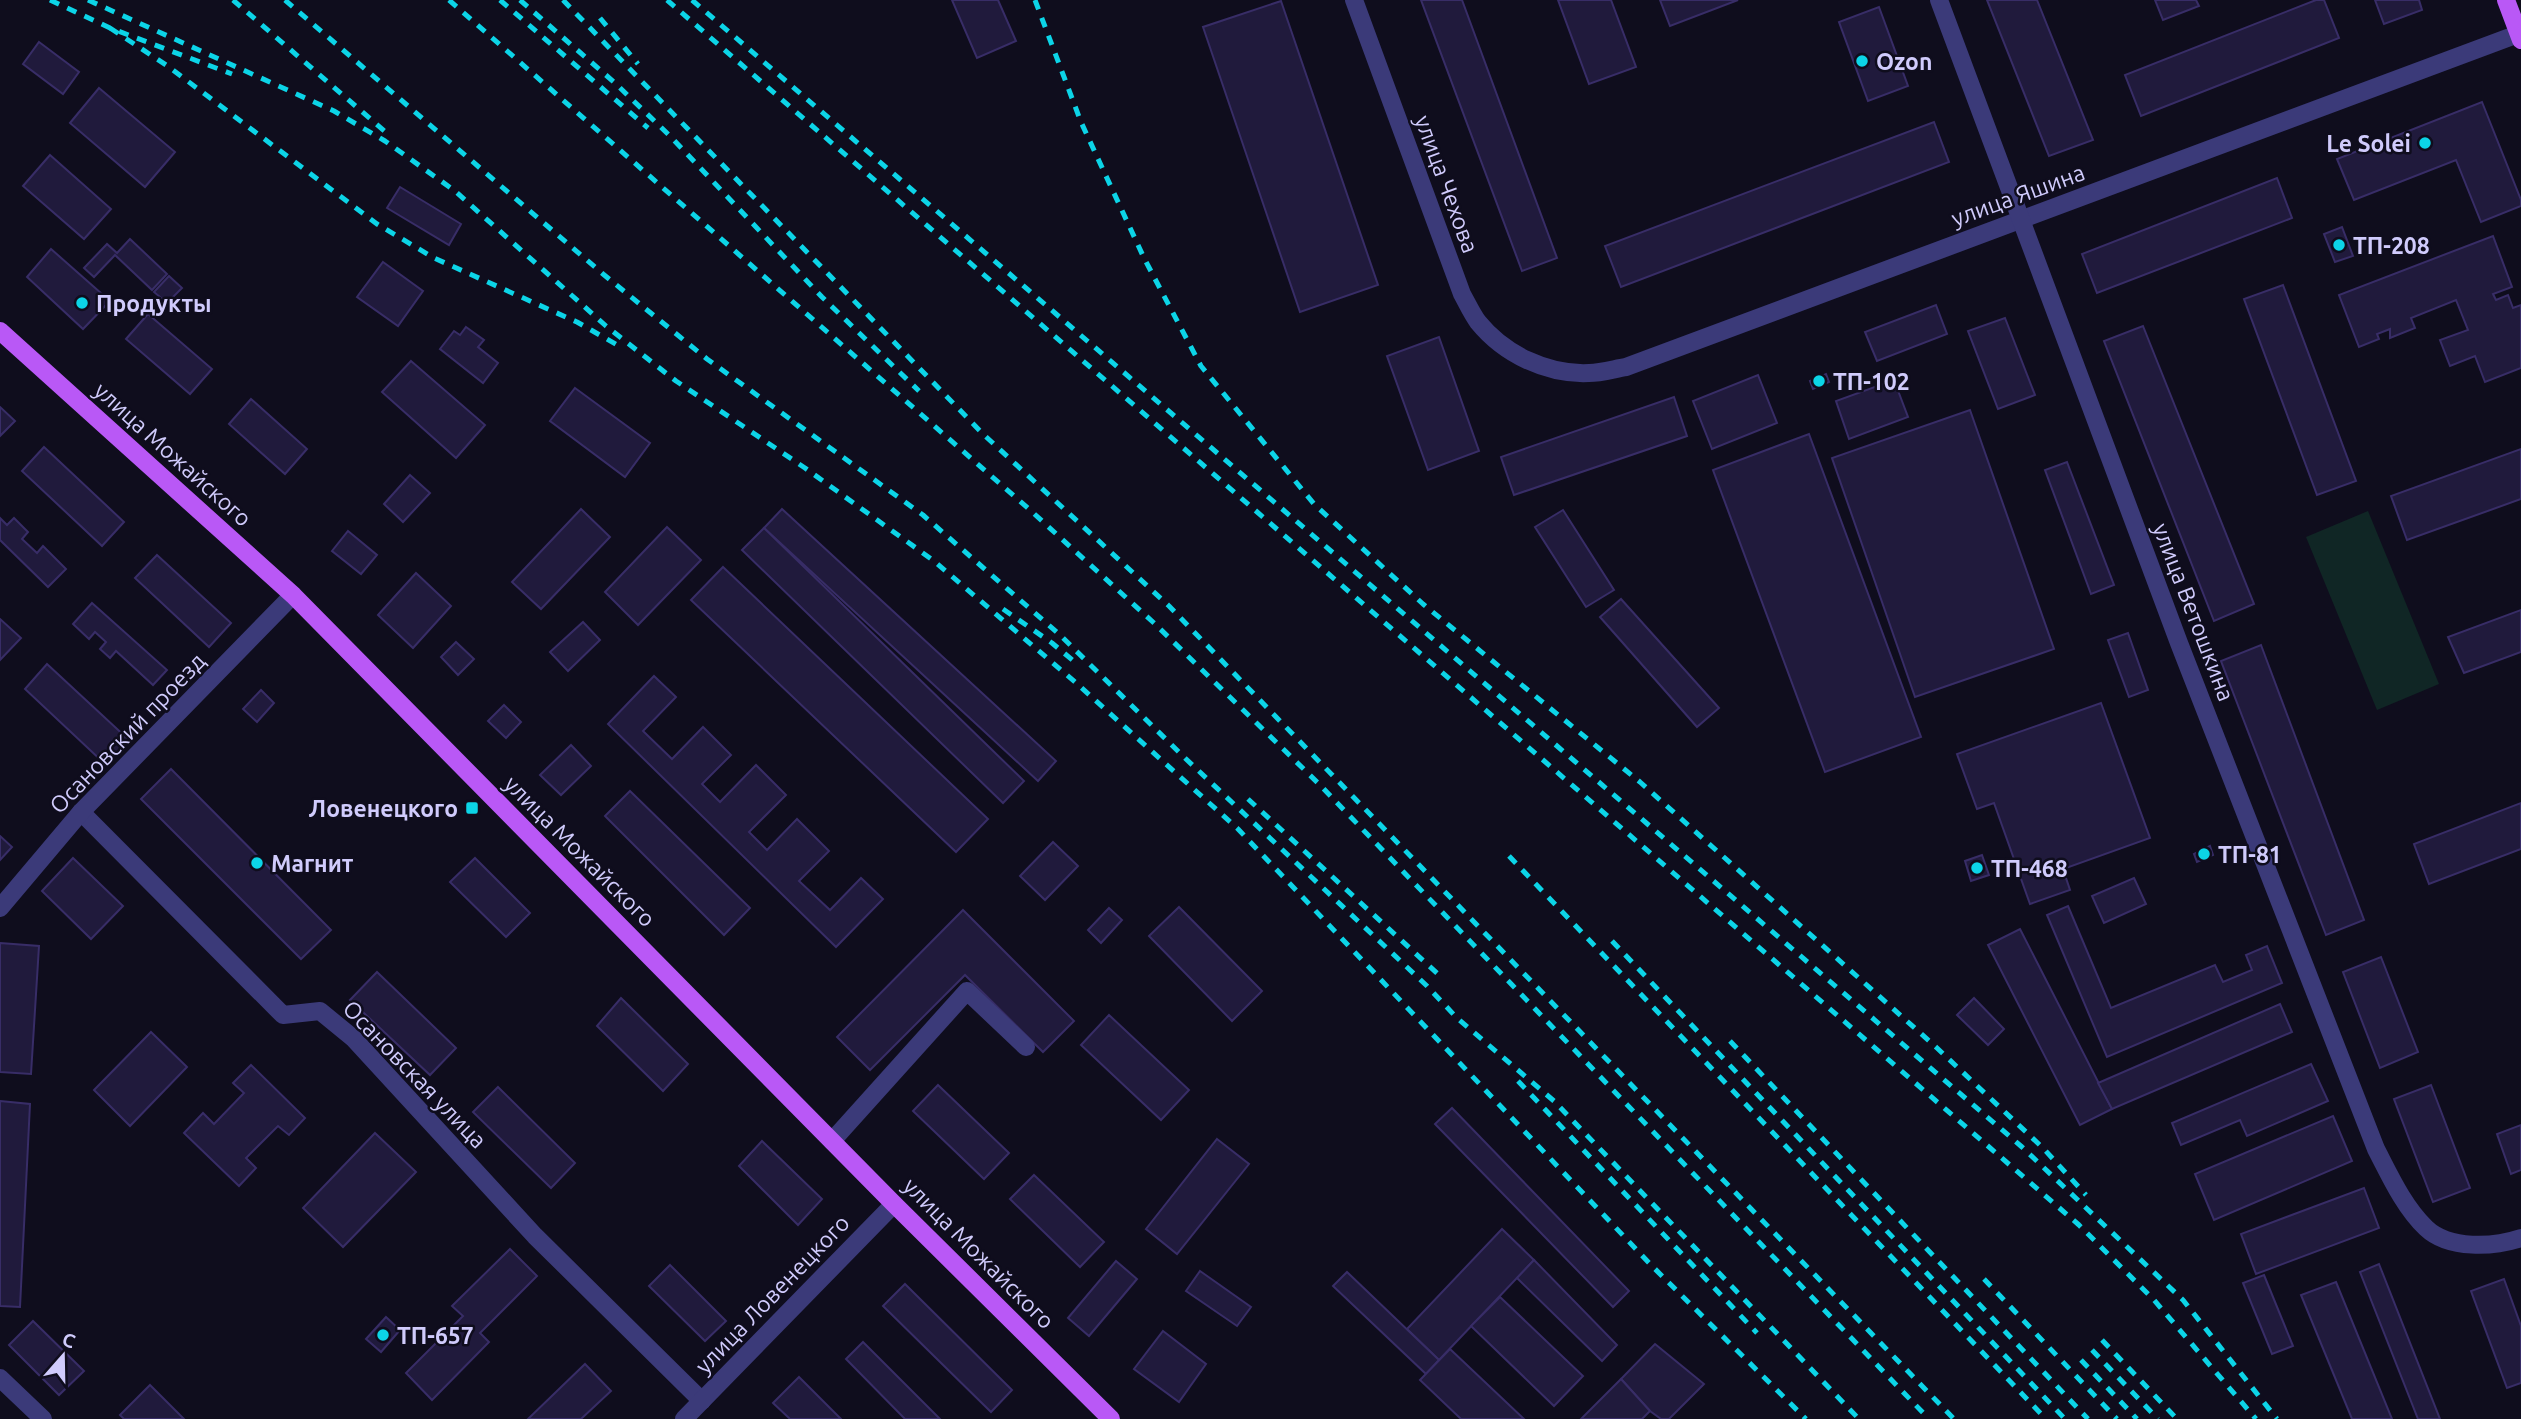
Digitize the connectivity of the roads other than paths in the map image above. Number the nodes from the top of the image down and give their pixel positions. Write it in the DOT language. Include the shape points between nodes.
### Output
graph roads {
  1 [pos="1354,0"];
  2 [pos="1939,0"];
  3 [pos="2506,0"];
  4 [pos="2520,35"];
  5 [pos="2020,220"];
  6 [pos="0,331"];
  7 [pos="1528,361"];
  8 [pos="293,595"];
  9 [pos="81,812"];
  10 [pos="0,908"];
  11 [pos="1026,1047"];
  12 [pos="832,1140"];
  13 [pos="894,1204"];
  14 [pos="2521,1238"];
  15 [pos="2,1383"];
  16 [pos="702,1401"];
  17 [pos="43,1419"];
  18 [pos="684,1419"];
  19 [pos="1111,1419"];
  1 -- 7 [label="street, улица Чехова" via="1462,294 1485,329"];
  2 -- 5 [label="street, улица Ветошкина"];
  3 -- 4 [label="main road"];
  4 -- 5 [label="street, улица Яшина"];
  5 -- 7 [label="street, улица Яшина" via="1626,367 1589,373 1558,371"];
  5 -- 14 [label="street, улица Ветошкина" via="2376,1149 2401,1196 2427,1230 2483,1246"];
  6 -- 8 [label="main road, улица Можайского"];
  8 -- 9 [label="street, Осановский проезд"];
  8 -- 12 [label="main road, улица Можайского"];
  9 -- 10 [label="street, Осановский проезд"];
  9 -- 16 [label="street, Осановская улица" via="283,1015 320,1011 353,1038 535,1236"];
  11 -- 12 [label="street" via="967,991"];
  12 -- 13 [label="main road, улица Можайского"];
  13 -- 16 [label="street, улица Ловенецкого"];
  13 -- 19 [label="main road, улица Можайского"];
  15 -- 17 [label="street"];
  16 -- 18 [label="street, улица Ловенецкого"];
}
